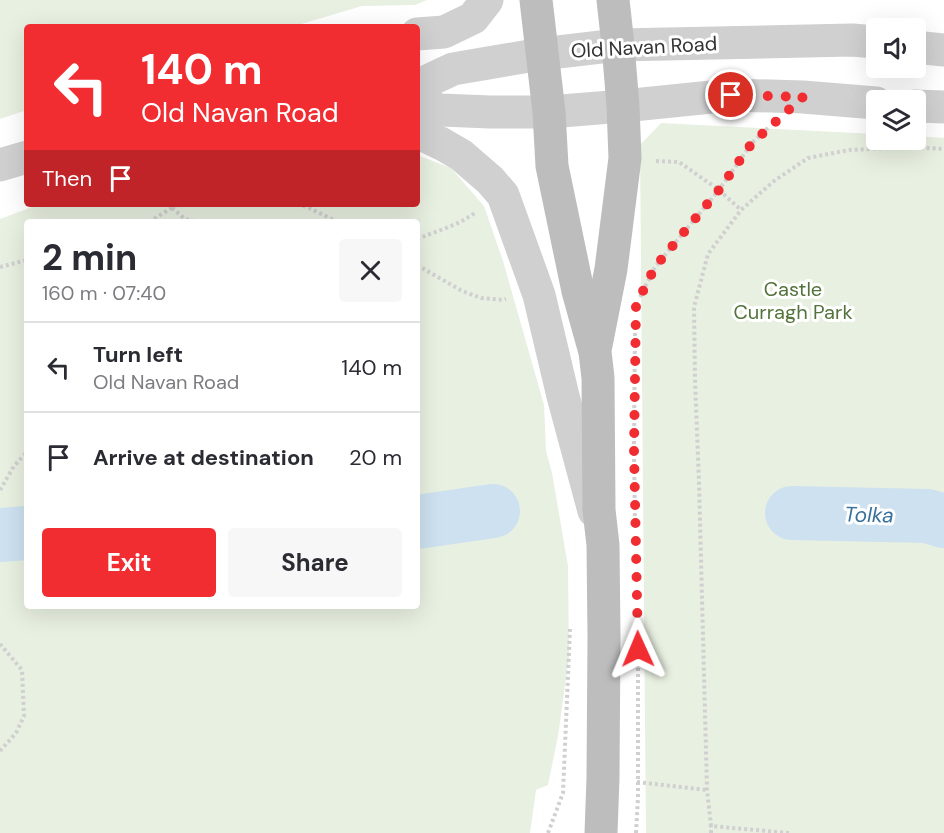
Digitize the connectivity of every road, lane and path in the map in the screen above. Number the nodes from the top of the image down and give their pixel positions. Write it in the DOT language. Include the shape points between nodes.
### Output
graph roads {
  1 [pos="487,0"];
  2 [pos="536,0"];
  3 [pos="613,0"];
  4 [pos="420,34"];
  5 [pos="866,41"];
  6 [pos="618,45"];
  7 [pos="926,48"];
  8 [pos="944,50"];
  9 [pos="541,54"];
  10 [pos="420,85"];
  11 [pos="803,97"];
  12 [pos="866,102"];
  13 [pos="420,105"];
  14 [pos="623,106"];
  15 [pos="926,106"];
  16 [pos="944,107"];
  17 [pos="549,112"];
  18 [pos="420,133"];
  19 [pos="944,149"];
  20 [pos="24,158"];
  21 [pos="0,165"];
  22 [pos="306,207"];
  23 [pos="172,208"];
  24 [pos="154,219"];
  25 [pos="185,219"];
  26 [pos="332,219"];
  27 [pos="24,261"];
  28 [pos="420,266"];
  29 [pos="0,267"];
  30 [pos="540,295"];
  31 [pos="636,295"];
  32 [pos="635,317"];
  33 [pos="595,352"];
  34 [pos="24,455"];
  35 [pos="0,490"];
  36 [pos="636,535"];
  37 [pos="603,545"];
  38 [pos="570,620"];
  39 [pos="638,637"];
  40 [pos="0,644"];
  41 [pos="0,751"];
  42 [pos="603,778"];
  43 [pos="638,782"];
  44 [pos="707,790"];
  45 [pos="711,826"];
  46 [pos="548,833"];
  47 [pos="601,833"];
  48 [pos="636,833"];
  49 [pos="711,833"];
  50 [pos="789,833"];
  1 -- 4 [label="street" via="473,18 444,32"];
  2 -- 9 [label="main road"];
  3 -- 6 [label="main road"];
  5 -- 6 [label="street, Old Navan Road"];
  6 -- 9 [label="street, Old Navan Road"];
  6 -- 14 [label="main road"];
  7 -- 8 [label="street"];
  9 -- 10 [label="street, Old Navan Road" via="453,69"];
  9 -- 17 [label="main road"];
  11 -- 12 [label="street"];
  11 -- 14 [label="street" via="731,95"];
  11 -- 31 [label="path" via="752,143 655,267 636,305"];
  13 -- 17 [label="street" via="451,111"];
  14 -- 17 [label="street"];
  14 -- 33 [label="main road" via="623,169 611,269"];
  15 -- 16 [label="street"];
  17 -- 33 [label="main road" via="552,166"];
  18 -- 30 [label="street" via="461,155 503,195"];
  19 -- 44 [label="path" via="849,150 808,158 741,210 708,254 694,307"];
  20 -- 21 [label="street"];
  22 -- 26 [label="path"];
  23 -- 24 [label="path"];
  23 -- 25 [label="path"];
  27 -- 29 [label="path"];
  28 -- 30 [label="path" via="481,298 503,300"];
  30 -- 37 [label="street"];
  32 -- 36 [label="path"];
  33 -- 37 [label="main road"];
  34 -- 35 [label="path"];
  37 -- 42 [label="main road"];
  38 -- 46 [label="path" via="563,793"];
  39 -- 43 [label="path"];
  40 -- 41 [label="path" via="22,670 24,716 16,733"];
  42 -- 43 [label="path"];
  42 -- 47 [label="main road"];
  43 -- 44 [label="path"];
  43 -- 48 [label="path"];
  44 -- 45 [label="path"];
  45 -- 49 [label="path"];
  45 -- 50 [label="path"];
}
